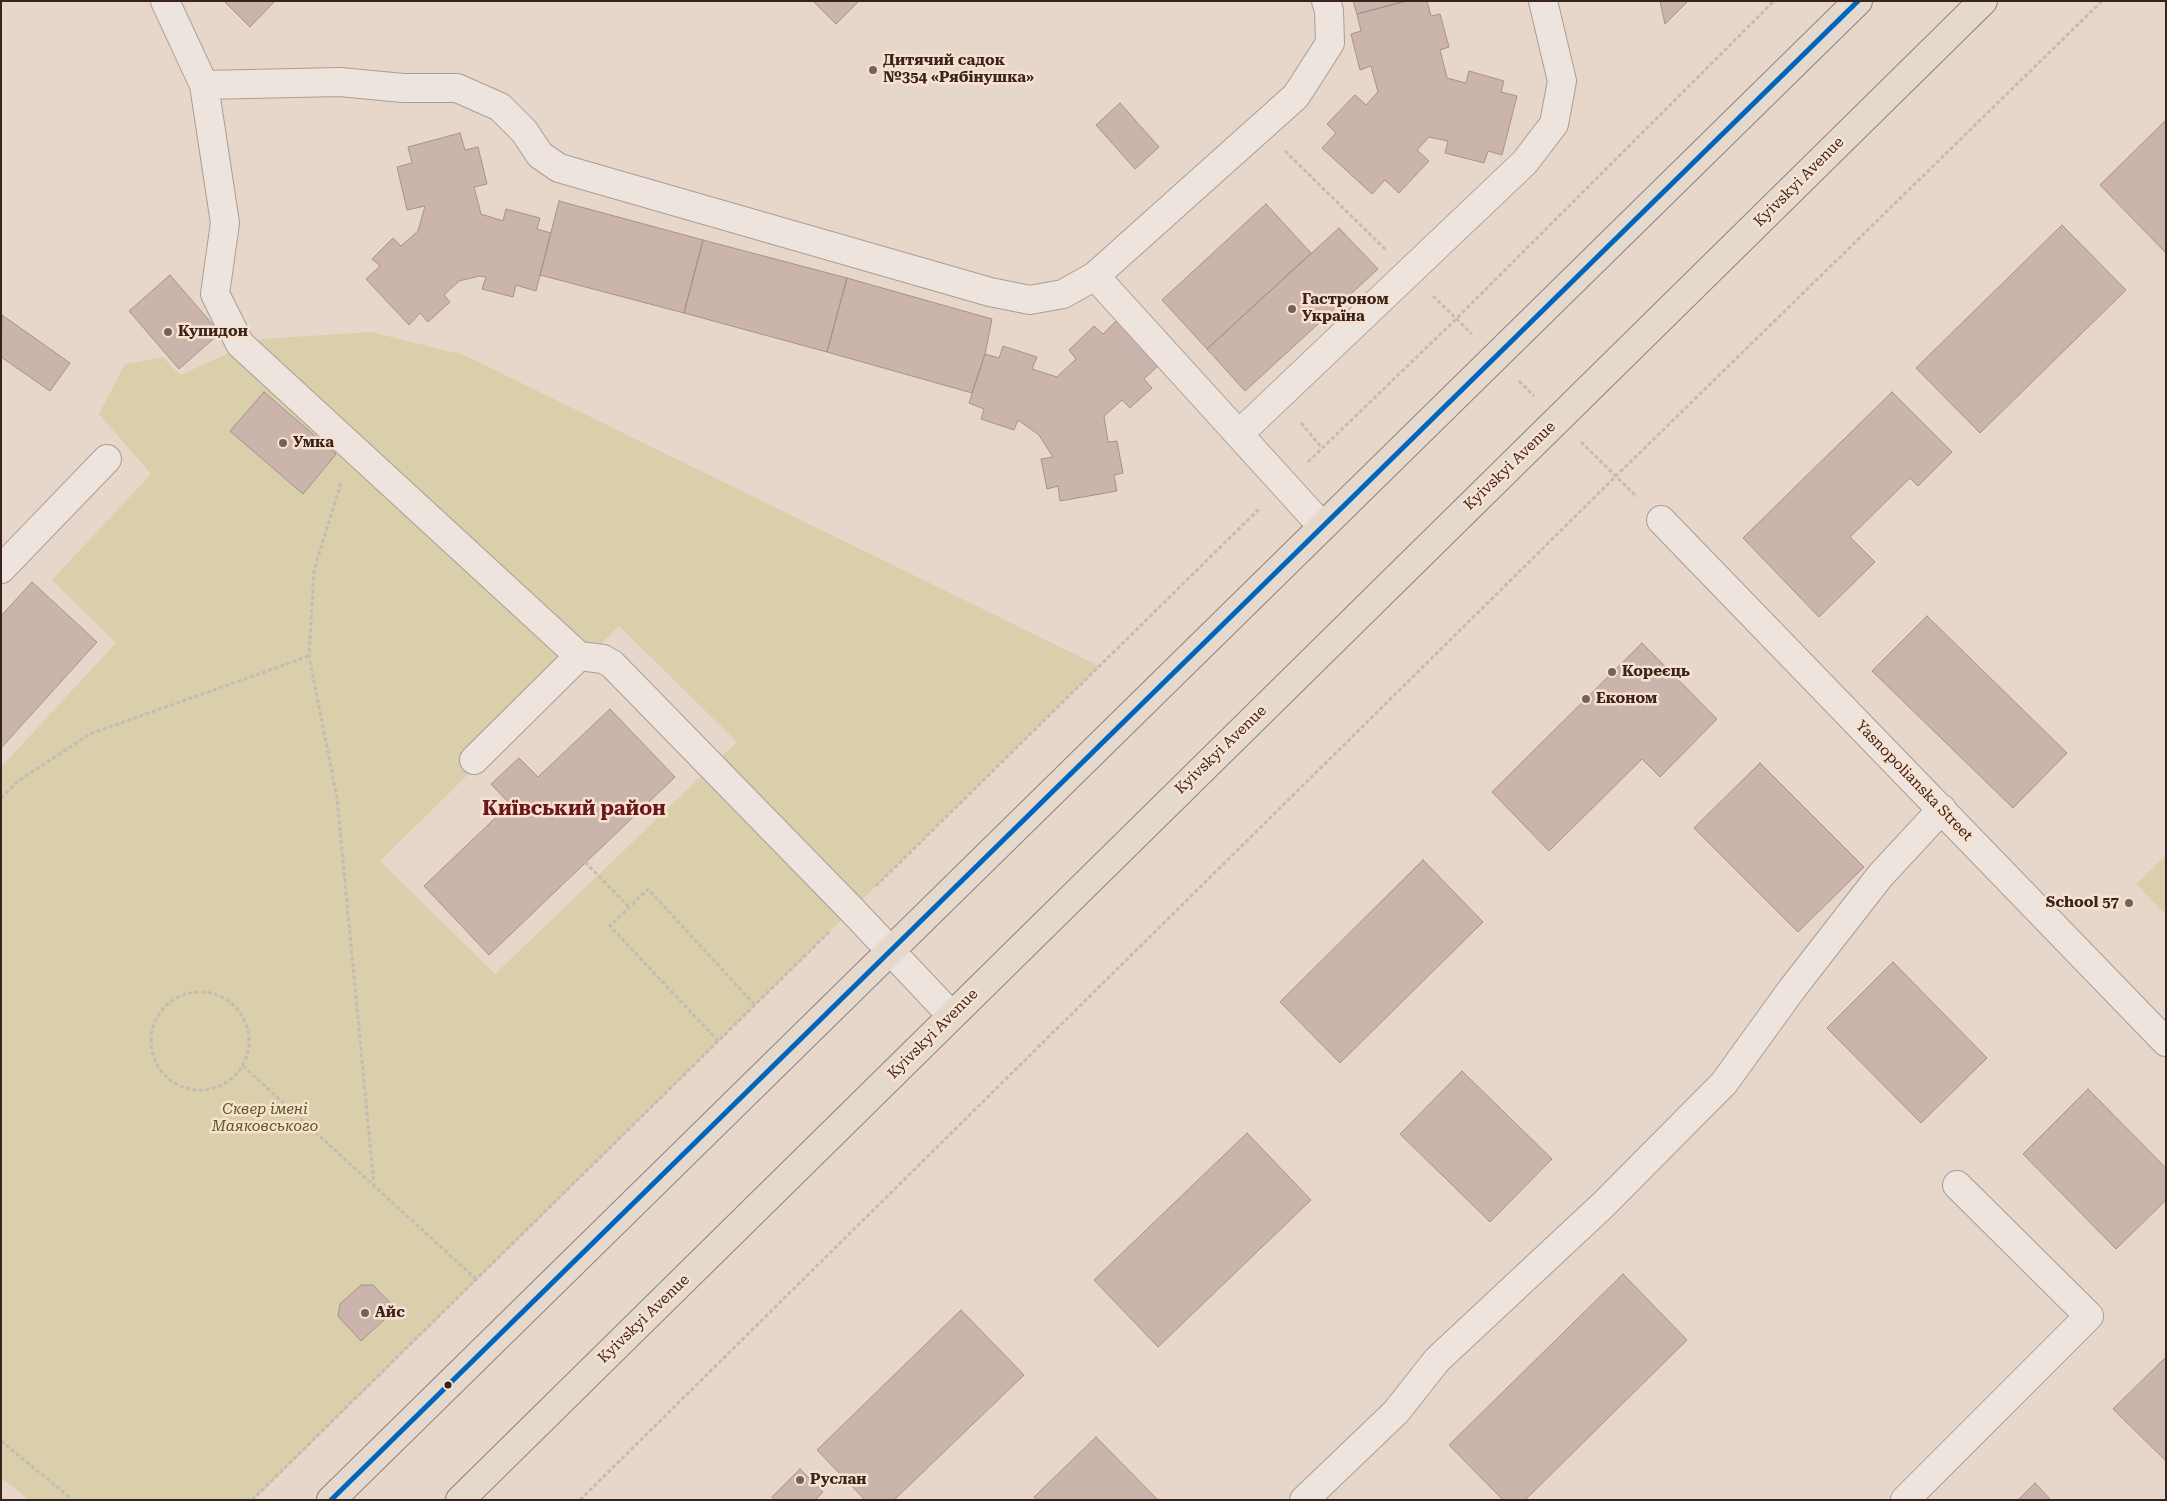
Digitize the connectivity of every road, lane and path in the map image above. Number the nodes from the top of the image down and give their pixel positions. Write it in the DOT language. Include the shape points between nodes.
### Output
graph roads {
  1 [pos="166,1"];
  2 [pos="1326,1"];
  3 [pos="1543,1"];
  4 [pos="1774,1"];
  5 [pos="1858,1"];
  6 [pos="1983,1"];
  7 [pos="2102,1"];
  8 [pos="204,85"];
  9 [pos="1262,128"];
  10 [pos="1409,273"];
  11 [pos="1095,276"];
  12 [pos="1239,434"];
  13 [pos="353,446"];
  14 [pos="107,459"];
  15 [pos="1285,484"];
  16 [pos="1662,520"];
  17 [pos="1322,526"];
  18 [pos="1,569"];
  19 [pos="309,656"];
  20 [pos="579,656"];
  21 [pos="474,760"];
  22 [pos="1,798"];
  23 [pos="1942,810"];
  24 [pos="586,862"];
  25 [pos="629,907"];
  26 [pos="852,910"];
  27 [pos="891,951"];
  28 [pos="754,1006"];
  29 [pos="951,1015"];
  30 [pos="718,1041"];
  31 [pos="2166,1042"];
  32 [pos="243,1066"];
  33 [pos="1957,1185"];
  34 [pos="374,1186"];
  35 [pos="476,1279"];
  36 [pos="1,1441"];
  37 [pos="73,1500"];
  38 [pos="252,1500"];
  39 [pos="331,1500"];
  40 [pos="460,1500"];
  41 [pos="580,1500"];
  42 [pos="1304,1500"];
  43 [pos="1905,1500"];
  1 -- 8 [label="street"];
  2 -- 9 [label="street" via="1330,43 1296,96"];
  3 -- 10 [label="street" via="1562,81 1554,124 1525,162"];
  4 -- 15 [label="path" via="1456,319"];
  5 -- 17 [label="main road"];
  6 -- 29 [label="main road, Kyivskyi Avenue"];
  7 -- 41 [label="path"];
  8 -- 11 [label="street" via="340,82 403,88 456,88 500,107 524,130 540,155 559,168 990,292 1030,300 1063,294"];
  8 -- 13 [label="street" via="225,223 214,294 240,344"];
  9 -- 10 [label="path"];
  9 -- 11 [label="street"];
  10 -- 12 [label="street"];
  11 -- 12 [label="street"];
  12 -- 15 [label="street"];
  13 -- 19 [label="path" via="314,570"];
  13 -- 20 [label="street"];
  14 -- 18 [label="street"];
  15 -- 17 [label="street"];
  15 -- 26 [label="path"];
  16 -- 23 [label="street, Yasnopolianska Street"];
  17 -- 27 [label="main road"];
  19 -- 22 [label="path" via="90,734 17,782"];
  19 -- 34 [label="path" via="337,798"];
  20 -- 21 [label="street"];
  20 -- 26 [label="street" via="603,659 612,664"];
  23 -- 31 [label="street, Yasnopolianska Street"];
  23 -- 42 [label="street" via="1880,876 1724,1083 1603,1205 1437,1360 1396,1412"];
  24 -- 25 [label="path"];
  25 -- 28 [label="path" via="648,889"];
  25 -- 30 [label="path" via="610,926"];
  26 -- 27 [label="street"];
  26 -- 28 [label="path"];
  27 -- 29 [label="street"];
  27 -- 39 [label="main road"];
  28 -- 30 [label="path"];
  29 -- 40 [label="main road, Kyivskyi Avenue"];
  30 -- 35 [label="path"];
  32 -- 32 [label="path" via="233,1078 202,1090 185,1087 170,1079 159,1067 153,1051 152,1034 157,1018 180,996 195,992 225,998 241,1014 249,1036"];
  32 -- 34 [label="path"];
  33 -- 43 [label="street" via="2089,1316"];
  34 -- 35 [label="path"];
  35 -- 38 [label="path"];
  36 -- 37 [label="path"];
}
